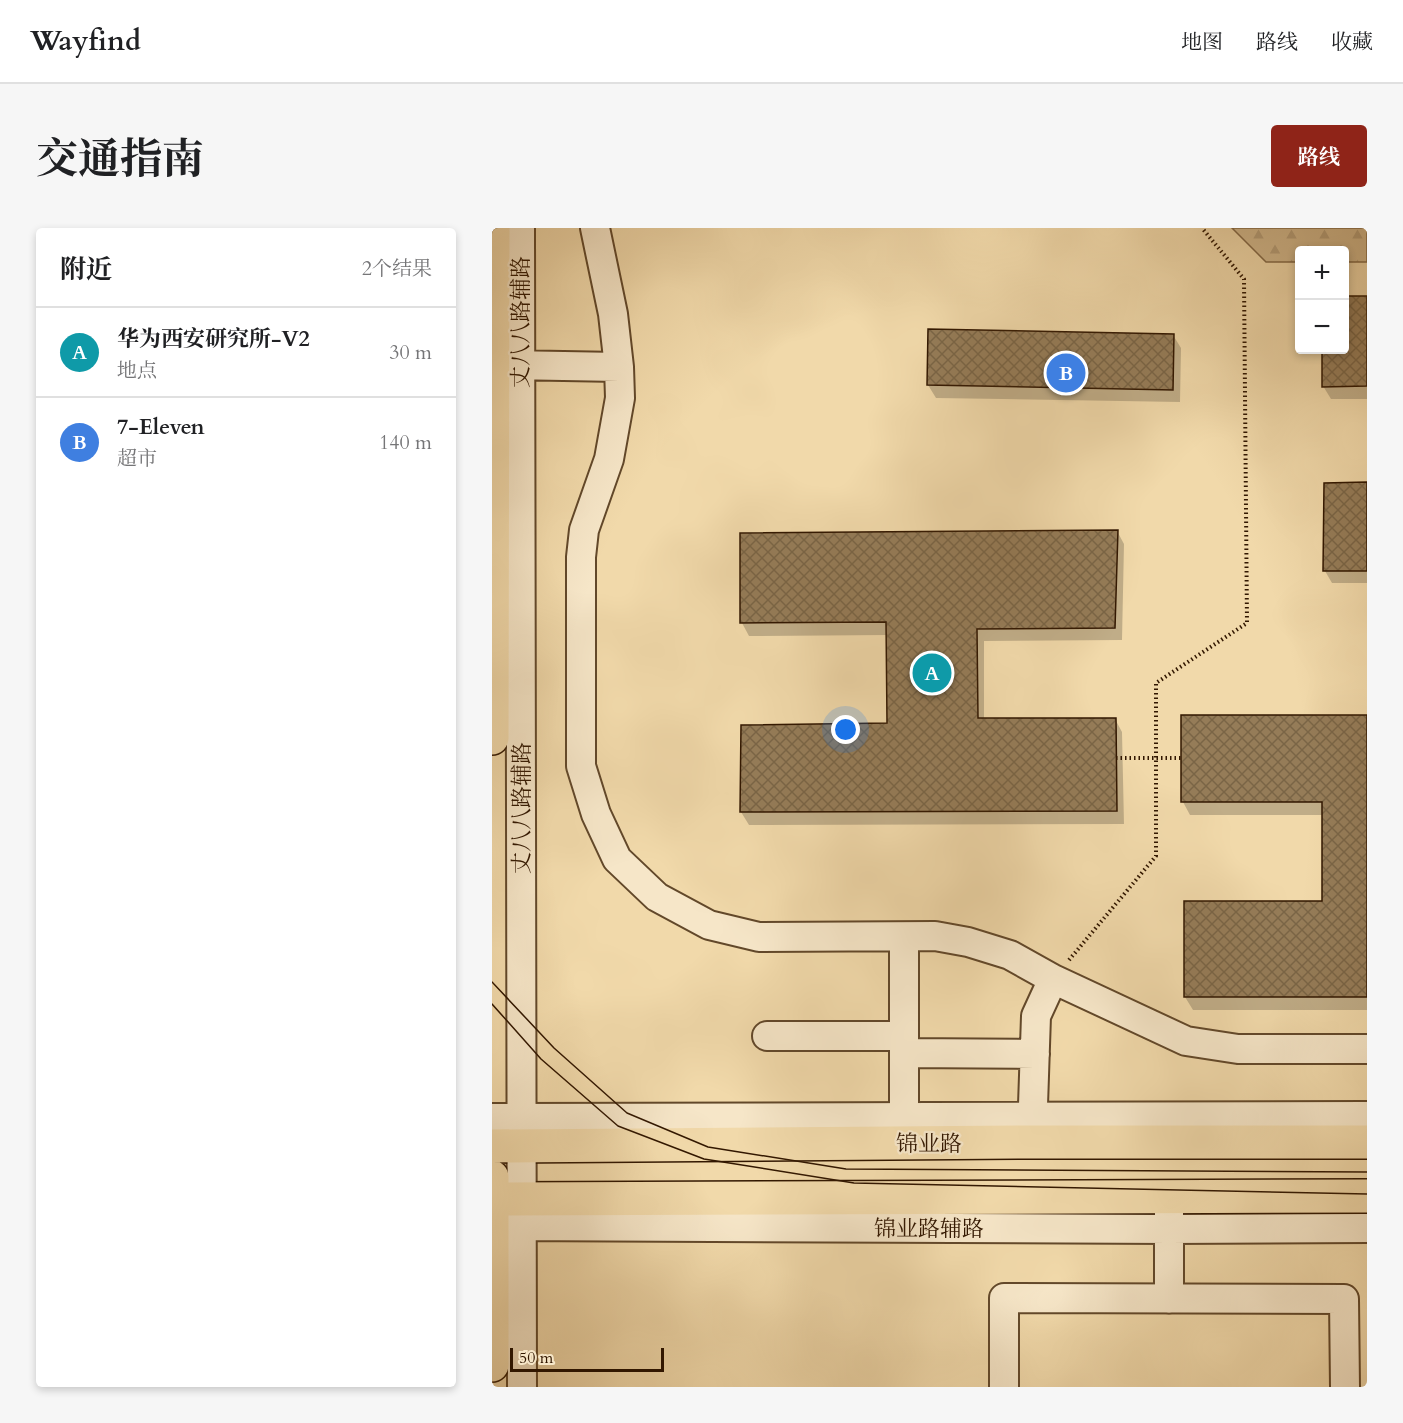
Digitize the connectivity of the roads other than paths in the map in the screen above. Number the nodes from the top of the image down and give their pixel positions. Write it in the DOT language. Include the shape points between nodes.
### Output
graph roads {
  1 [pos="493,228"];
  2 [pos="520,228"];
  3 [pos="595,228"];
  4 [pos="507,365"];
  5 [pos="619,367"];
  6 [pos="492,738"];
  7 [pos="904,937"];
  8 [pos="1053,979"];
  9 [pos="767,1036"];
  10 [pos="904,1045"];
  11 [pos="1367,1049"];
  12 [pos="1035,1054"];
  13 [pos="903,1116"];
  14 [pos="1367,1116"];
  15 [pos="492,1118"];
  16 [pos="1032,1129"];
  17 [pos="512,1137"];
  18 [pos="1367,1142"];
  19 [pos="492,1177"];
  20 [pos="1169,1196"];
  21 [pos="1367,1196"];
  22 [pos="502,1212"];
  23 [pos="1367,1228"];
  24 [pos="1169,1229"];
  25 [pos="1169,1299"];
  26 [pos="492,1365"];
  27 [pos="522,1387"];
  28 [pos="1004,1387"];
  29 [pos="1345,1387"];
  1 -- 4 [label="main road"];
  2 -- 4 [label="street, 丈八八路辅路"];
  3 -- 5 [label="street" via="613,314"];
  4 -- 5 [label="street"];
  4 -- 6 [label="main road"];
  4 -- 17 [label="street, 丈八八路辅路"];
  5 -- 7 [label="street" via="620,398 609,459 584,530 581,557 582,766 596,814 617,859 657,897 709,925 759,937"];
  7 -- 8 [label="street" via="934,936 968,942 1010,955"];
  7 -- 10 [label="street"];
  8 -- 11 [label="street" via="1186,1041 1238,1050"];
  8 -- 12 [label="street" via="1036,1016"];
  9 -- 10 [label="street"];
  10 -- 12 [label="street"];
  10 -- 13 [label="street"];
  12 -- 16 [label="street"];
  13 -- 16 [label="street"];
  13 -- 17 [label="street"];
  14 -- 16 [label="street"];
  15 -- 17 [label="street"];
  16 -- 17 [label="main road, 锦业路"];
  16 -- 18 [label="main road, 锦业路"];
  17 -- 22 [label="street, 丈八八路辅路"];
  19 -- 22 [label="main road"];
  20 -- 21 [label="main road"];
  20 -- 22 [label="main road"];
  20 -- 24 [label="street"];
  22 -- 24 [label="street, 锦业路辅路"];
  22 -- 26 [label="main road"];
  22 -- 27 [label="street, 丈八八路辅路"];
  23 -- 24 [label="street, 锦业路辅路"];
  24 -- 25 [label="street"];
  25 -- 28 [label="street" via="1004,1298"];
  25 -- 29 [label="street" via="1344,1299"];
}
